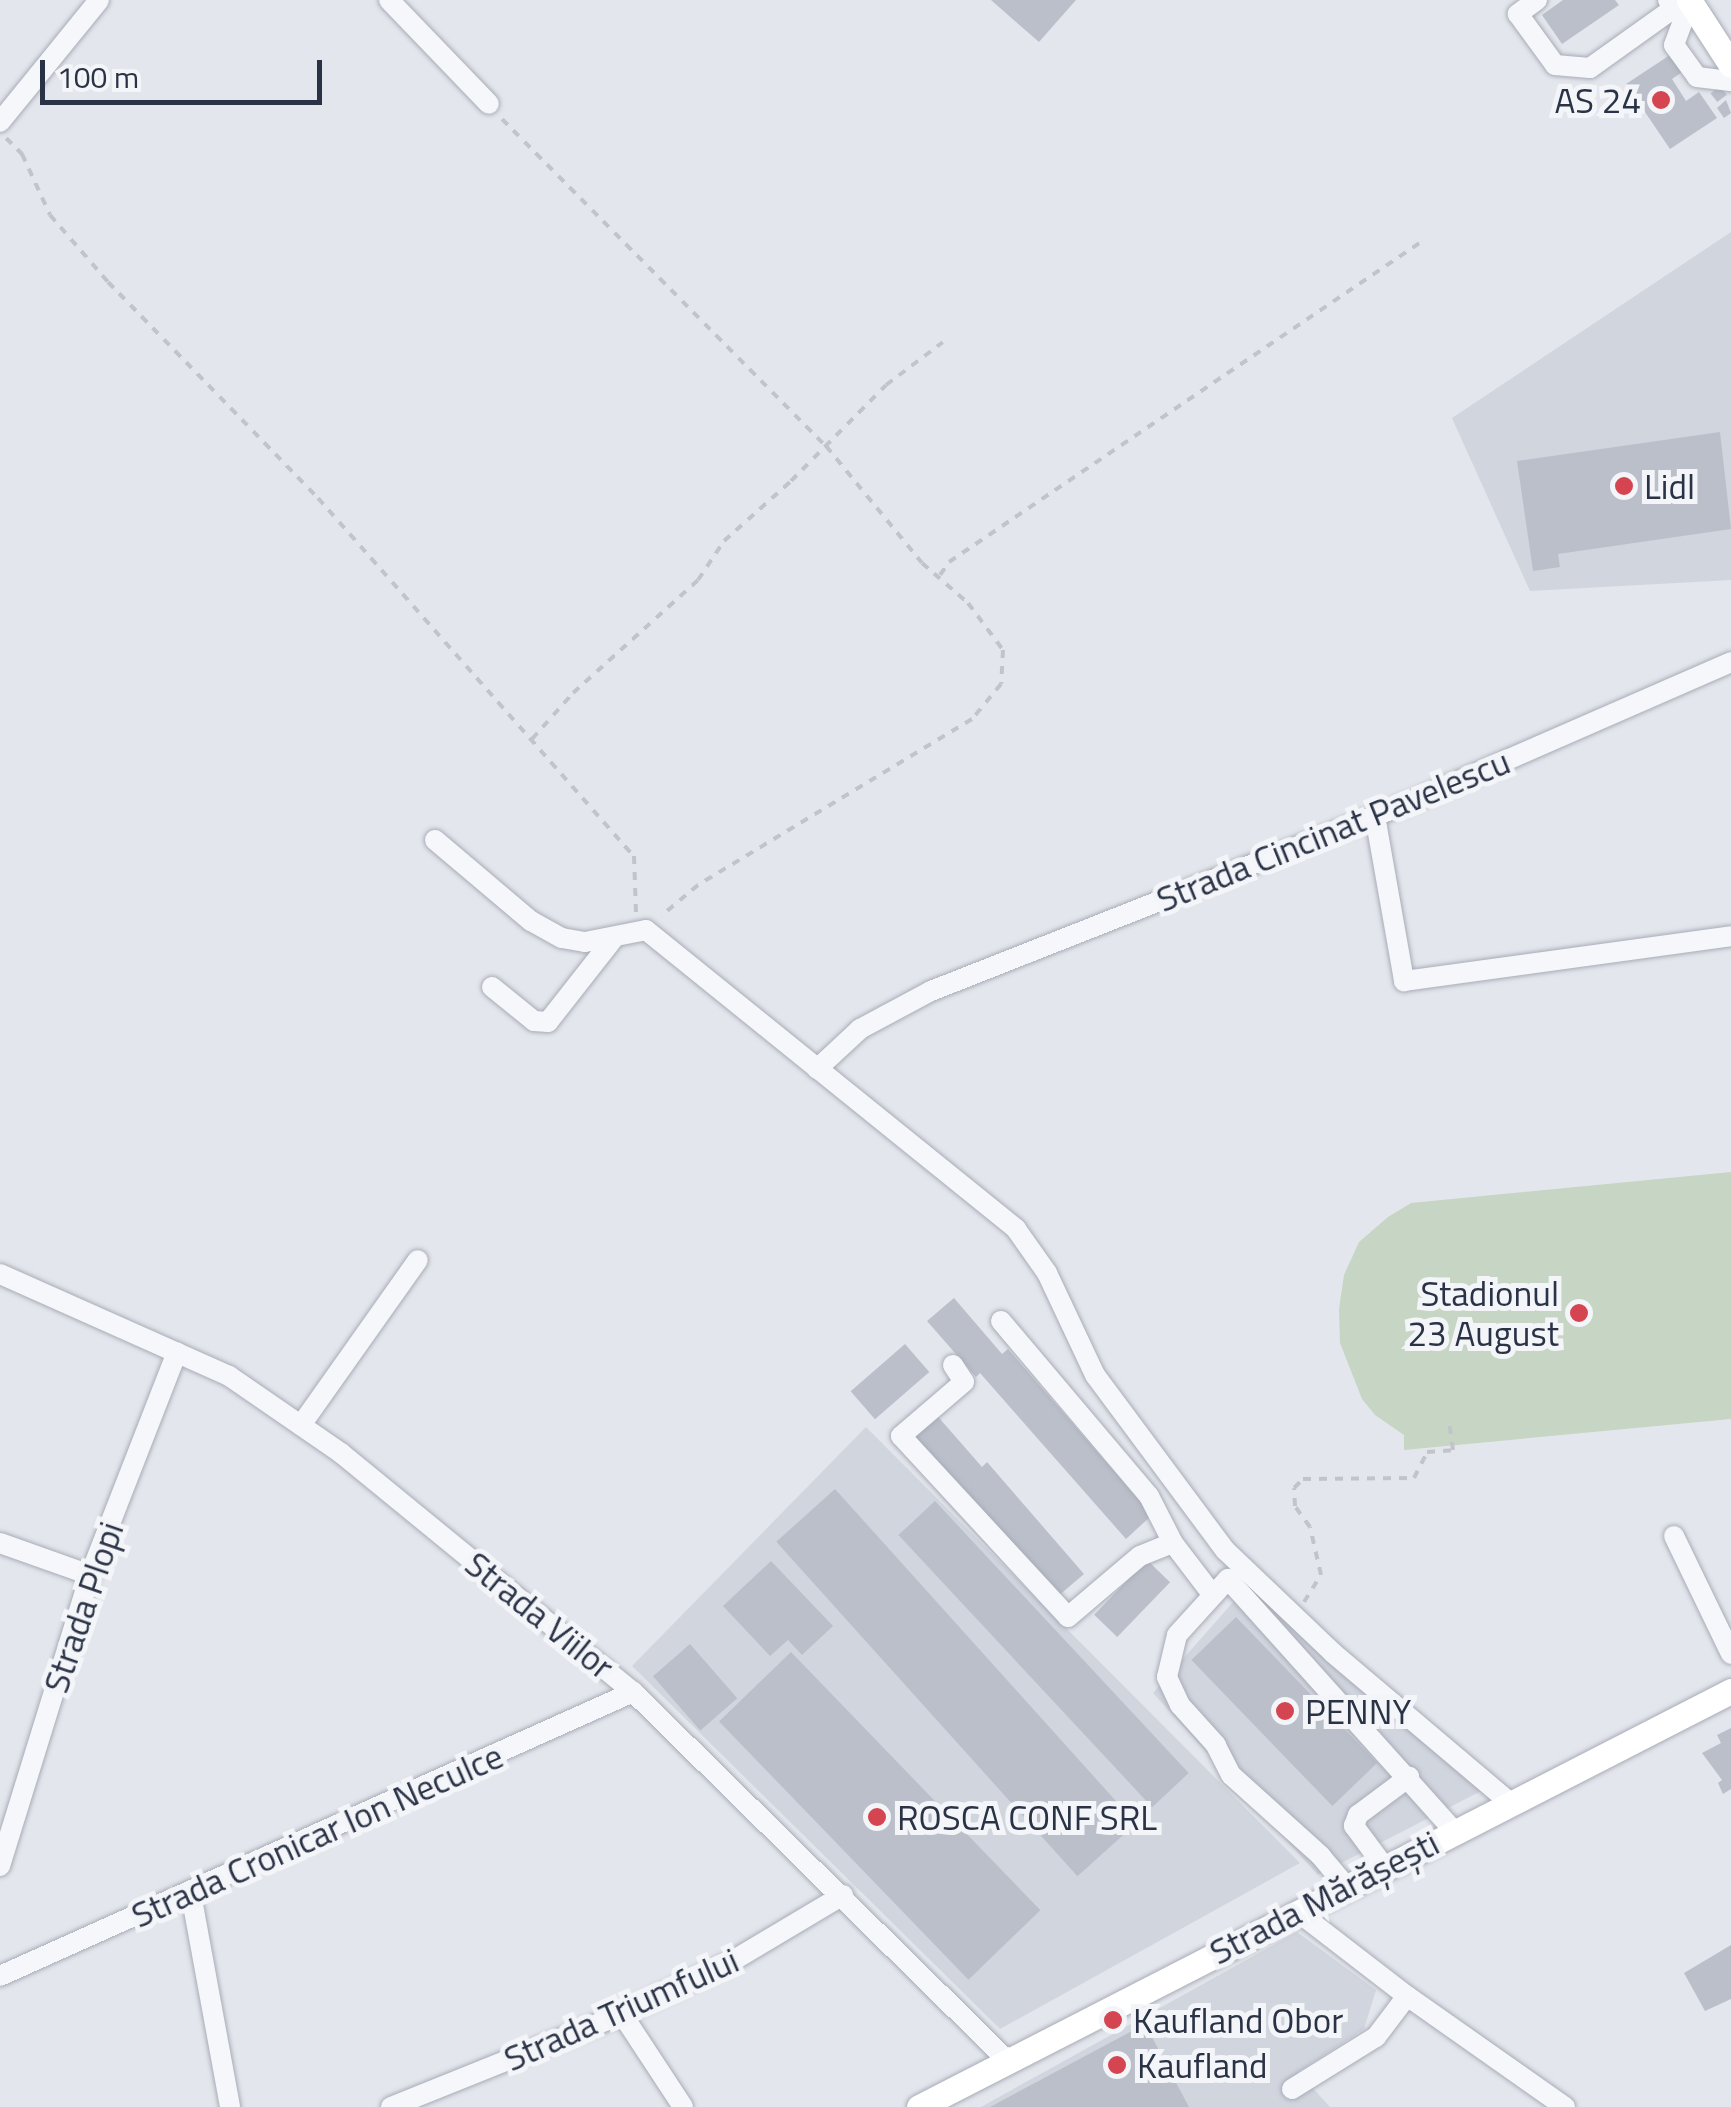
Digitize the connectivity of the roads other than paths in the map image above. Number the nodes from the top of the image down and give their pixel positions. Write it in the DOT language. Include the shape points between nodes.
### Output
graph roads {
  1 [pos="98,0"];
  2 [pos="390,0"];
  3 [pos="1537,0"];
  4 [pos="1683,0"];
  5 [pos="1731,65"];
  6 [pos="1731,81"];
  7 [pos="488,104"];
  8 [pos="0,122"];
  9 [pos="1731,662"];
  10 [pos="1375,816"];
  11 [pos="436,840"];
  12 [pos="1731,936"];
  13 [pos="613,939"];
  14 [pos="492,987"];
  15 [pos="817,1070"];
  16 [pos="418,1260"];
  17 [pos="0,1274"];
  18 [pos="1002,1321"];
  19 [pos="177,1352"];
  20 [pos="953,1365"];
  21 [pos="300,1425"];
  22 [pos="1674,1536"];
  23 [pos="0,1543"];
  24 [pos="1173,1543"];
  25 [pos="90,1575"];
  26 [pos="1227,1579"];
  27 [pos="1731,1654"];
  28 [pos="1731,1691"];
  29 [pos="633,1692"];
  30 [pos="1409,1777"];
  31 [pos="1508,1801"];
  32 [pos="1453,1830"];
  33 [pos="0,1866"];
  34 [pos="1383,1866"];
  35 [pos="1345,1885"];
  36 [pos="191,1894"];
  37 [pos="843,1895"];
  38 [pos="1298,1912"];
  39 [pos="0,1976"];
  40 [pos="1407,1996"];
  41 [pos="622,2014"];
  42 [pos="1006,2059"];
  43 [pos="1292,2089"];
  44 [pos="230,2107"];
  45 [pos="391,2107"];
  46 [pos="682,2107"];
  47 [pos="919,2107"];
  48 [pos="1565,2107"];
  1 -- 8 [label="street"];
  2 -- 7 [label="street"];
  3 -- 4 [label="street" via="1518,14 1555,65 1590,68"];
  4 -- 5 [label="main road"];
  4 -- 6 [label="street" via="1674,45 1697,76"];
  9 -- 10 [label="street, Strada Cincinat Pavelescu"];
  10 -- 12 [label="street" via="1404,981"];
  10 -- 15 [label="street, Strada Cincinat Pavelescu" via="932,992 860,1028"];
  11 -- 13 [label="street" via="531,921 562,938"];
  13 -- 14 [label="street" via="548,1022 534,1021"];
  13 -- 15 [label="street" via="646,930"];
  15 -- 26 [label="street" via="1016,1229 1047,1273 1095,1376 1180,1493"];
  16 -- 21 [label="street"];
  17 -- 19 [label="street, Strada Viilor"];
  18 -- 24 [label="street" via="1149,1496"];
  19 -- 21 [label="street, Strada Viilor" via="229,1376"];
  19 -- 25 [label="street, Strada Plopi"];
  20 -- 24 [label="street" via="964,1382 901,1436 1068,1617 1140,1556"];
  21 -- 29 [label="street, Strada Viilor"];
  22 -- 27 [label="street"];
  23 -- 25 [label="street"];
  24 -- 26 [label="street"];
  25 -- 33 [label="street, Strada Plopi"];
  26 -- 30 [label="street"];
  26 -- 31 [label="street" via="1296,1614"];
  26 -- 35 [label="street" via="1176,1635 1167,1677 1232,1775"];
  28 -- 31 [label="main road, Strada Mărășești"];
  29 -- 36 [label="street, Strada Cronicar Ion Neculce"];
  29 -- 37 [label="street, Strada Viilor"];
  30 -- 32 [label="street"];
  30 -- 34 [label="street" via="1358,1815 1354,1826"];
  31 -- 32 [label="main road, Strada Mărășești"];
  32 -- 34 [label="main road, Strada Mărășești"];
  34 -- 35 [label="main road, Strada Mărășești"];
  35 -- 38 [label="main road, Strada Mărășești"];
  36 -- 39 [label="street, Strada Cronicar Ion Neculce"];
  36 -- 44 [label="street"];
  37 -- 41 [label="street, Strada Triumfului" via="734,1960"];
  37 -- 42 [label="street, Strada Viilor"];
  38 -- 40 [label="street"];
  38 -- 42 [label="main road, Strada Mărășești"];
  40 -- 43 [label="street" via="1376,2037"];
  40 -- 48 [label="street"];
  41 -- 45 [label="street, Strada Triumfului"];
  41 -- 46 [label="street"];
  42 -- 47 [label="main road, Strada Mărășești"];
}
